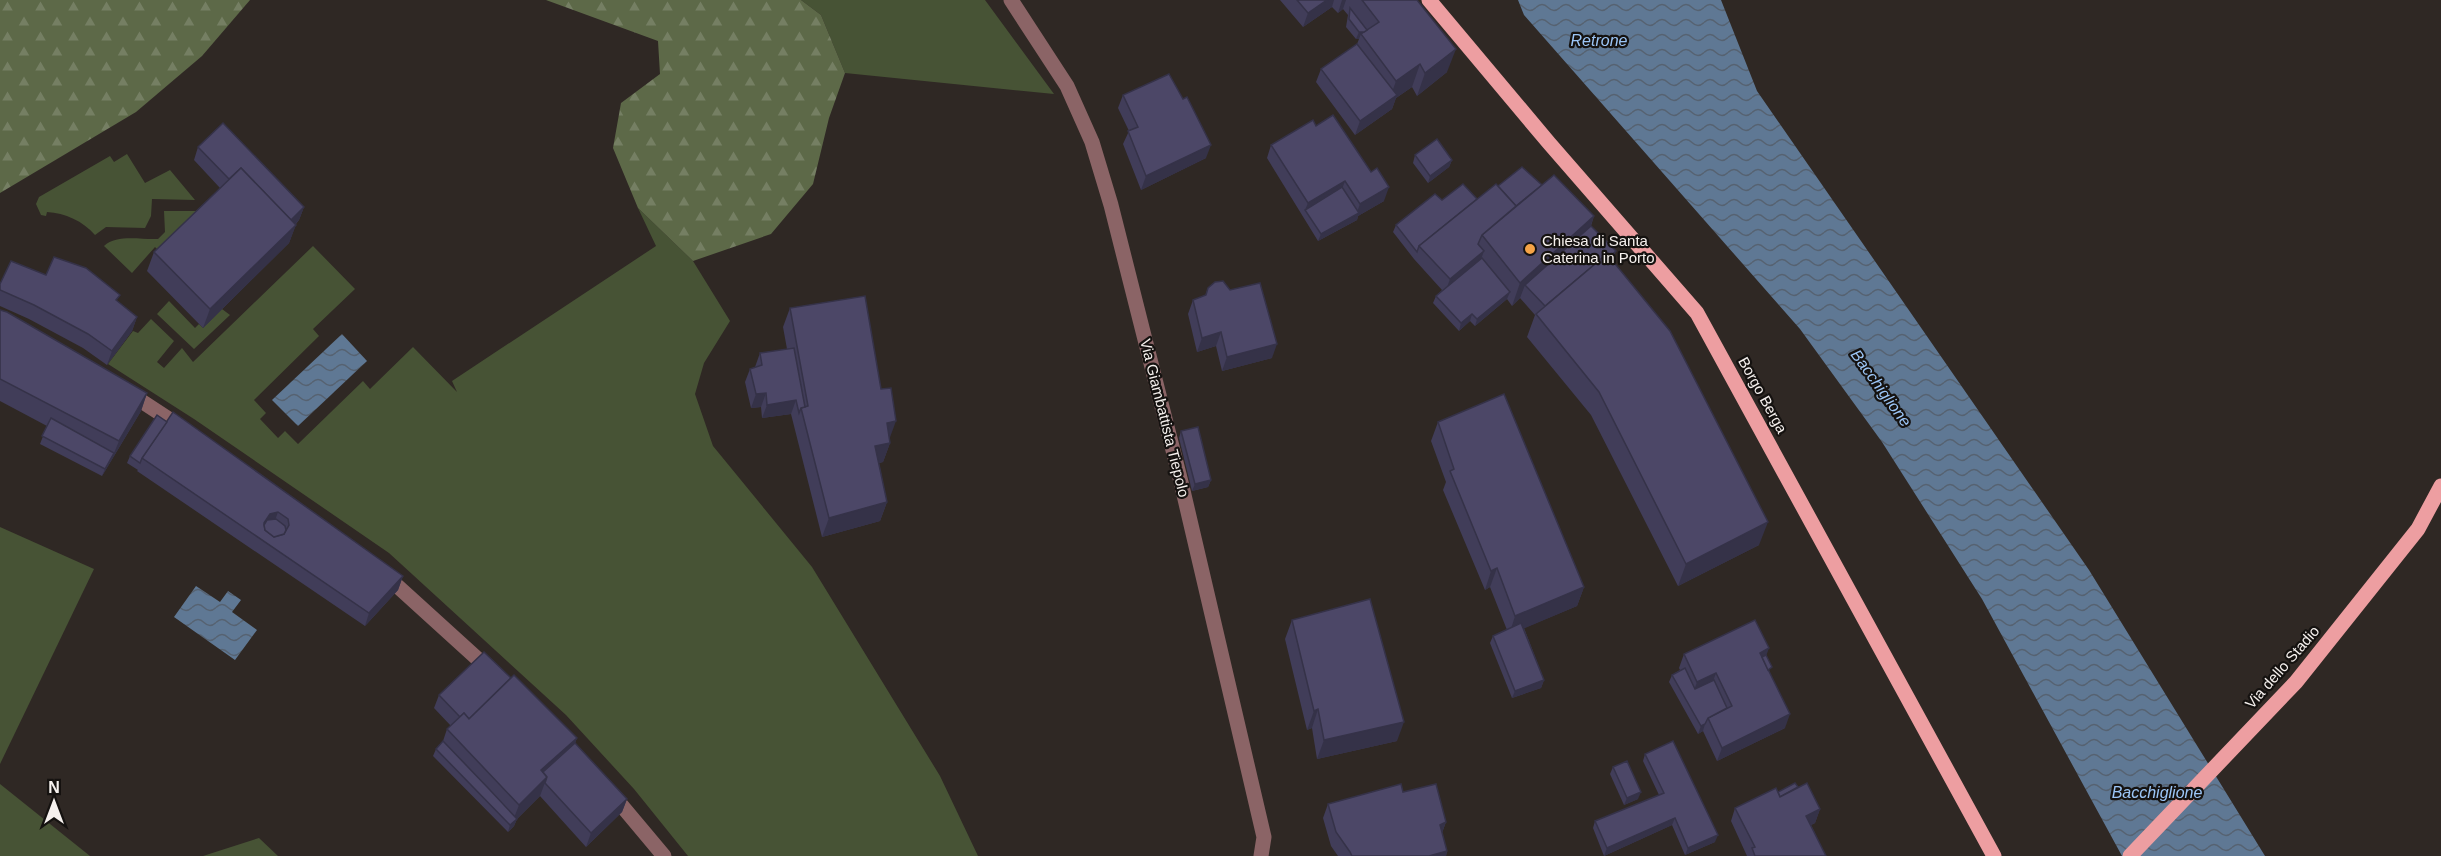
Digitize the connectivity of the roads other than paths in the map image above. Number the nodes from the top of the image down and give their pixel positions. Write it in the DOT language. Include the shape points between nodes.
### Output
graph roads {
  1 [pos="1011,0"];
  2 [pos="1429,0"];
  3 [pos="109,380"];
  4 [pos="195,437"];
  5 [pos="2441,486"];
  6 [pos="375,565"];
  7 [pos="500,680"];
  8 [pos="604,785"];
  9 [pos="664,856"];
  10 [pos="1261,856"];
  11 [pos="1994,856"];
  12 [pos="2130,856"];
  1 -- 10 [label="street, Via Giambattista Tiepolo" via="1067,86 1092,142 1111,205 1264,837"];
  2 -- 11 [label="main road, Borgo Berga" via="1697,313"];
  3 -- 4 [label="street"];
  5 -- 12 [label="main road, Via dello Stadio" via="2418,529 2296,682"];
  6 -- 7 [label="street"];
  8 -- 9 [label="street"];
}
